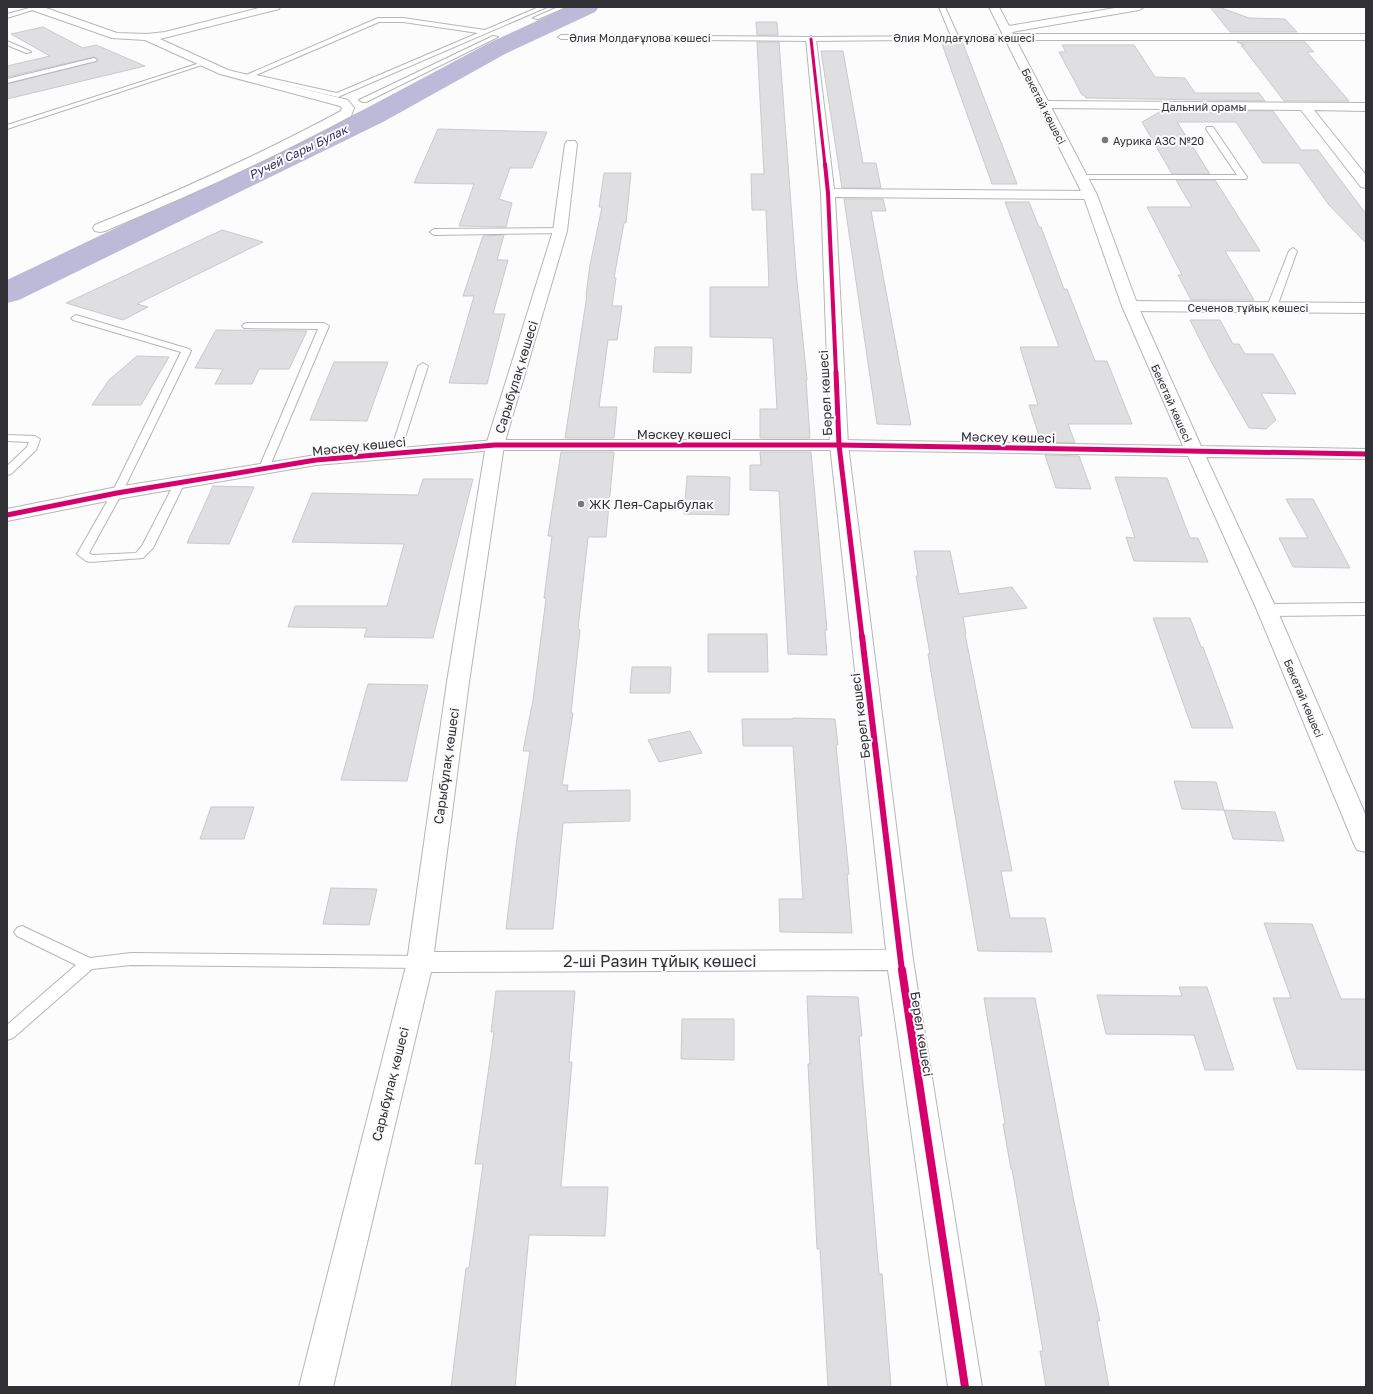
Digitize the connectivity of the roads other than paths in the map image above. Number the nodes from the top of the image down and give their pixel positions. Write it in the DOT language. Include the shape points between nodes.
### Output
graph roads {
  1 [pos="275,7"];
  2 [pos="544,7"];
  3 [pos="563,7"];
  4 [pos="942,7"];
  5 [pos="994,7"];
  6 [pos="1139,7"];
  7 [pos="35,8"];
  8 [pos="7,16"];
  9 [pos="481,24"];
  10 [pos="496,27"];
  11 [pos="510,29"];
  12 [pos="485,32"];
  13 [pos="1007,33"];
  14 [pos="147,37"];
  15 [pos="561,37"];
  16 [pos="955,37"];
  17 [pos="1366,37"];
  18 [pos="811,39"];
  19 [pos="7,43"];
  20 [pos="28,52"];
  21 [pos="94,60"];
  22 [pos="202,64"];
  23 [pos="7,81"];
  24 [pos="363,100"];
  25 [pos="1043,105"];
  26 [pos="1304,106"];
  27 [pos="1366,107"];
  28 [pos="7,127"];
  29 [pos="1210,129"];
  30 [pos="571,144"];
  31 [pos="1081,177"];
  32 [pos="1366,184"];
  33 [pos="828,193"];
  34 [pos="1090,195"];
  35 [pos="100,228"];
  36 [pos="560,231"];
  37 [pos="434,232"];
  38 [pos="1293,251"];
  39 [pos="1130,306"];
  40 [pos="1272,307"];
  41 [pos="1366,308"];
  42 [pos="76,318"];
  43 [pos="247,326"];
  44 [pos="423,366"];
  45 [pos="7,438"];
  46 [pos="495,444"];
  47 [pos="839,445"];
  48 [pos="1194,452"];
  49 [pos="395,453"];
  50 [pos="1366,454"];
  51 [pos="264,468"];
  52 [pos="7,472"];
  53 [pos="180,482"];
  54 [pos="117,493"];
  55 [pos="7,515"];
  56 [pos="1366,609"];
  57 [pos="1267,610"];
  58 [pos="1366,844"];
  59 [pos="22,932"];
  60 [pos="900,960"];
  61 [pos="420,962"];
  62 [pos="88,964"];
  63 [pos="7,1034"];
  64 [pos="316,1387"];
  65 [pos="965,1387"];
  1 -- 14 [label="street" via="165,35"];
  2 -- 10 [label="lane"];
  3 -- 11 [label="lane"];
  4 -- 16 [label="lane"];
  5 -- 13 [label="street, Бекетай көшесі"];
  6 -- 13 [label="street"];
  7 -- 8 [label="lane"];
  7 -- 14 [label="street" via="116,36"];
  9 -- 10 [label="lane"];
  10 -- 11 [label="lane"];
  10 -- 12 [label="lane"];
  11 -- 24 [label="lane"];
  12 -- 12 [label="lane" via="338,95 248,75 378,20 403,20"];
  13 -- 16 [label="lane, Әлия Молдағұлова көшесі"];
  13 -- 17 [label="street, Әлия Молдағұлова көшесі"];
  13 -- 25 [label="street, Бекетай көшесі"];
  14 -- 22 [label="street"];
  15 -- 18 [label="lane, Әлия Молдағұлова көшесі"];
  16 -- 18 [label="lane, Әлия Молдағұлова көшесі"];
  18 -- 33 [label="street, Берел көшесі"];
  19 -- 20 [label="lane"];
  21 -- 23 [label="lane"];
  22 -- 28 [label="lane"];
  22 -- 35 [label="street" via="344,104 348,108 347,113 146,210"];
  25 -- 26 [label="street, Дальний орамы"];
  25 -- 31 [label="street, Бекетай көшесі"];
  26 -- 27 [label="street, Дальний орамы"];
  26 -- 32 [label="street"];
  29 -- 31 [label="lane" via="1243,177"];
  30 -- 36 [label="street, Сарыбұлақ көшесі"];
  31 -- 34 [label="street, Бекетай көшесі"];
  33 -- 34 [label="street"];
  33 -- 47 [label="street, Берел көшесі"];
  34 -- 39 [label="street, Бекетай көшесі"];
  36 -- 37 [label="lane"];
  36 -- 46 [label="street, Сарыбұлақ көшесі"];
  38 -- 40 [label="lane"];
  39 -- 40 [label="street, Сеченов тұйық көшесі"];
  39 -- 48 [label="street, Бекетай көшесі"];
  40 -- 41 [label="street, Сеченов тұйық көшесі"];
  42 -- 54 [label="lane" via="186,350"];
  43 -- 51 [label="lane" via="324,326"];
  44 -- 49 [label="lane"];
  45 -- 52 [label="lane" via="35,439 32,448"];
  46 -- 47 [label="street, Мәскеу көшесі"];
  46 -- 49 [label="street, Мәскеу көшесі"];
  46 -- 61 [label="street, Сарыбұлақ көшесі" via="458,682"];
  47 -- 48 [label="street, Мәскеу көшесі"];
  47 -- 60 [label="street, Берел көшесі"];
  48 -- 50 [label="street, Мәскеу көшесі"];
  48 -- 57 [label="street, Бекетай көшесі"];
  49 -- 51 [label="street, Мәскеу көшесі" via="316,460"];
  51 -- 53 [label="street, Мәскеу көшесі"];
  53 -- 54 [label="street, Мәскеу көшесі"];
  53 -- 54 [label="lane" via="147,548 138,556 90,559 83,554"];
  54 -- 55 [label="street, Мәскеу көшесі"];
  56 -- 57 [label="street"];
  57 -- 58 [label="street, Бекетай көшесі"];
  59 -- 62 [label="lane"];
  60 -- 61 [label="street, 2-ші Разин тұйық көшесі"];
  60 -- 65 [label="street, Берел көшесі"];
  61 -- 62 [label="lane" via="131,959"];
  61 -- 64 [label="street, Сарыбұлақ көшесі"];
  62 -- 63 [label="lane"];
}
